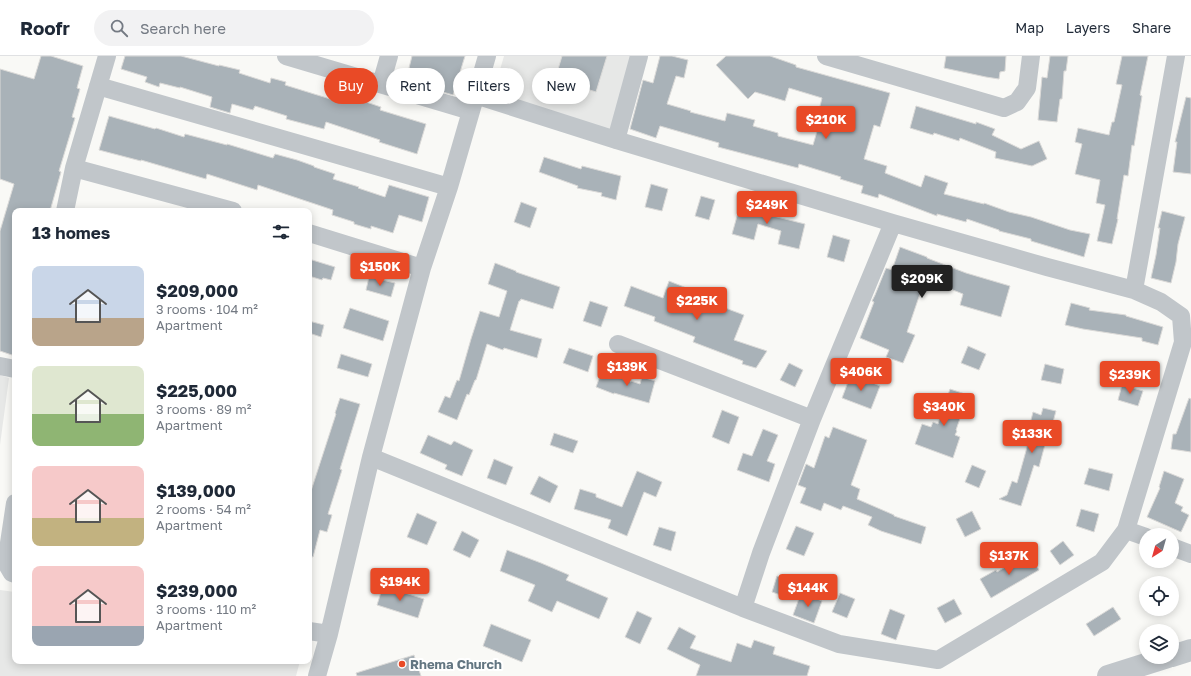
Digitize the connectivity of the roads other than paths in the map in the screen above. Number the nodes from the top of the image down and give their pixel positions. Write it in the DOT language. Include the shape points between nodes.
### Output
graph roads {
  1 [pos="107,56"];
  2 [pos="286,56"];
  3 [pos="389,56"];
  4 [pos="487,56"];
  5 [pos="639,56"];
  6 [pos="826,56"];
  7 [pos="1031,56"];
  8 [pos="1176,56"];
  9 [pos="483,68"];
  10 [pos="381,84"];
  11 [pos="98,86"];
  12 [pos="453,99"];
  13 [pos="473,104"];
  14 [pos="477,104"];
  15 [pos="616,140"];
  16 [pos="74,168"];
  17 [pos="450,187"];
  18 [pos="67,208"];
  19 [pos="221,208"];
  20 [pos="893,223"];
  21 [pos="312,234"];
  22 [pos="422,268"];
  23 [pos="1134,290"];
  24 [pos="618,344"];
  25 [pos="0,366"];
  26 [pos="12,368"];
  27 [pos="812,419"];
  28 [pos="371,457"];
  29 [pos="12,523"];
  30 [pos="1126,530"];
  31 [pos="1139,535"];
  32 [pos="1179,550"];
  33 [pos="1191,554"];
  34 [pos="9,574"];
  35 [pos="743,608"];
  36 [pos="312,631"];
  37 [pos="329,634"];
  38 [pos="1191,650"];
  39 [pos="1179,654"];
  40 [pos="1146,664"];
  41 [pos="317,676"];
  42 [pos="1108,676"];
  1 -- 11 [label="street"];
  2 -- 10 [label="street"];
  3 -- 10 [label="street"];
  4 -- 9 [label="street"];
  5 -- 15 [label="street"];
  6 -- 7 [label="street" via="1004,108 1017,102 1027,88"];
  8 -- 23 [label="street"];
  10 -- 12 [label="street"];
  11 -- 16 [label="street"];
  11 -- 17 [label="street"];
  13 -- 17 [label="street"];
  14 -- 15 [label="street"];
  15 -- 20 [label="street"];
  16 -- 18 [label="street"];
  16 -- 19 [label="street"];
  17 -- 22 [label="street"];
  20 -- 23 [label="street"];
  20 -- 27 [label="street"];
  21 -- 22 [label="street"];
  22 -- 28 [label="street"];
  23 -- 30 [label="street" via="1161,302 1181,316 1183,342"];
  24 -- 27 [label="street"];
  25 -- 26 [label="street"];
  27 -- 35 [label="street"];
  28 -- 35 [label="street"];
  28 -- 37 [label="street"];
  29 -- 34 [label="street" via="6,564"];
  30 -- 31 [label="street"];
  30 -- 35 [label="street" via="1102,562 938,660 839,644"];
  32 -- 33 [label="street"];
  36 -- 37 [label="street"];
  37 -- 41 [label="street"];
  38 -- 39 [label="street"];
  40 -- 42 [label="street"];
}
